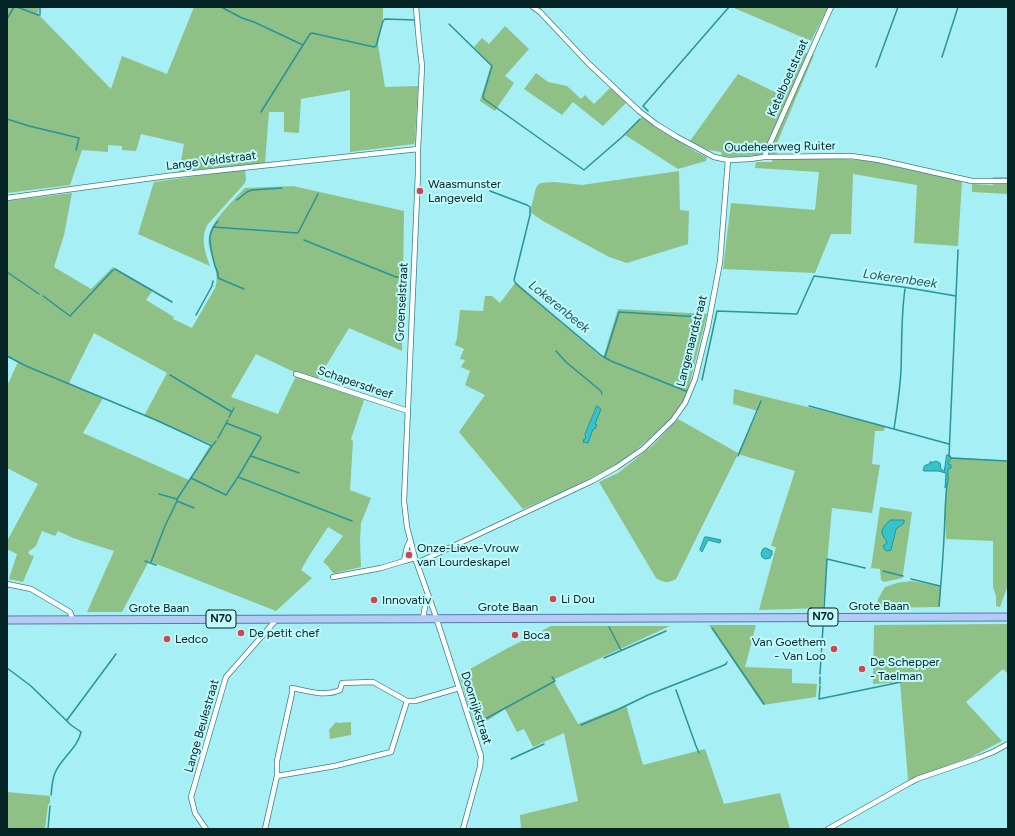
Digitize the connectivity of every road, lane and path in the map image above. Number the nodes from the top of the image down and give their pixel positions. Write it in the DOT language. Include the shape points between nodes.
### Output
graph roads {
  1 [pos="416,7"];
  2 [pos="533,7"];
  3 [pos="831,7"];
  4 [pos="418,149"];
  5 [pos="764,157"];
  6 [pos="728,160"];
  7 [pos="1008,181"];
  8 [pos="7,198"];
  9 [pos="296,374"];
  10 [pos="408,411"];
  11 [pos="410,541"];
  12 [pos="416,560"];
  13 [pos="404,561"];
  14 [pos="333,577"];
  15 [pos="7,584"];
  16 [pos="428,594"];
  17 [pos="1008,617"];
  18 [pos="423,618"];
  19 [pos="436,618"];
  20 [pos="277,619"];
  21 [pos="7,620"];
  22 [pos="73,620"];
  23 [pos="459,688"];
  24 [pos="407,700"];
  25 [pos="1008,744"];
  26 [pos="277,776"];
  27 [pos="206,829"];
  28 [pos="265,829"];
  29 [pos="463,829"];
  30 [pos="828,829"];
  1 -- 4 [label="street, Groenselstraat" via="422,66"];
  2 -- 6 [label="street, Oudeheerweg Ruiter" via="638,112 677,138 714,157"];
  3 -- 5 [label="street, Ketelboetstraat"];
  4 -- 8 [label="street, Lange Veldstraat" via="167,176"];
  4 -- 10 [label="street, Groenselstraat"];
  5 -- 6 [label="street, Oudeheerweg Ruiter"];
  5 -- 7 [label="street, Oudeheerweg Ruiter" via="851,156 972,181"];
  6 -- 12 [label="street, Langenaardstraat" via="720,262 708,326 695,379 685,403 672,420 643,449 592,481"];
  9 -- 10 [label="street, Schapersdreef"];
  10 -- 11 [label="street, Groenselstraat" via="404,501"];
  11 -- 12 [label="street, Groenselstraat"];
  11 -- 13 [label="street"];
  12 -- 13 [label="street, Langenaardstraat"];
  12 -- 16 [label="street, Groenselstraat"];
  13 -- 14 [label="street, Langenaardstraat"];
  15 -- 22 [label="street" via="31,589 70,612"];
  16 -- 18 [label="street"];
  16 -- 19 [label="street, Groenselstraat"];
  17 -- 19 [label="main road, Grote Baan / N70"];
  18 -- 19 [label="main road, Grote Baan / N70"];
  18 -- 20 [label="main road, Grote Baan / N70"];
  19 -- 23 [label="street, Doornijkstraat"];
  20 -- 22 [label="main road, Grote Baan / N70"];
  20 -- 27 [label="street, Lange Beulestraat" via="226,677 191,797 195,813"];
  21 -- 22 [label="main road, Grote Baan / N70"];
  23 -- 24 [label="street" via="415,701"];
  23 -- 29 [label="street, Doornijkstraat" via="481,756"];
  24 -- 26 [label="street" via="391,752 336,766"];
  24 -- 26 [label="street" via="373,682 342,682 340,690 335,693 315,693 292,688 277,761"];
  25 -- 30 [label="street" via="993,752 917,779"];
  26 -- 28 [label="street"];
}
